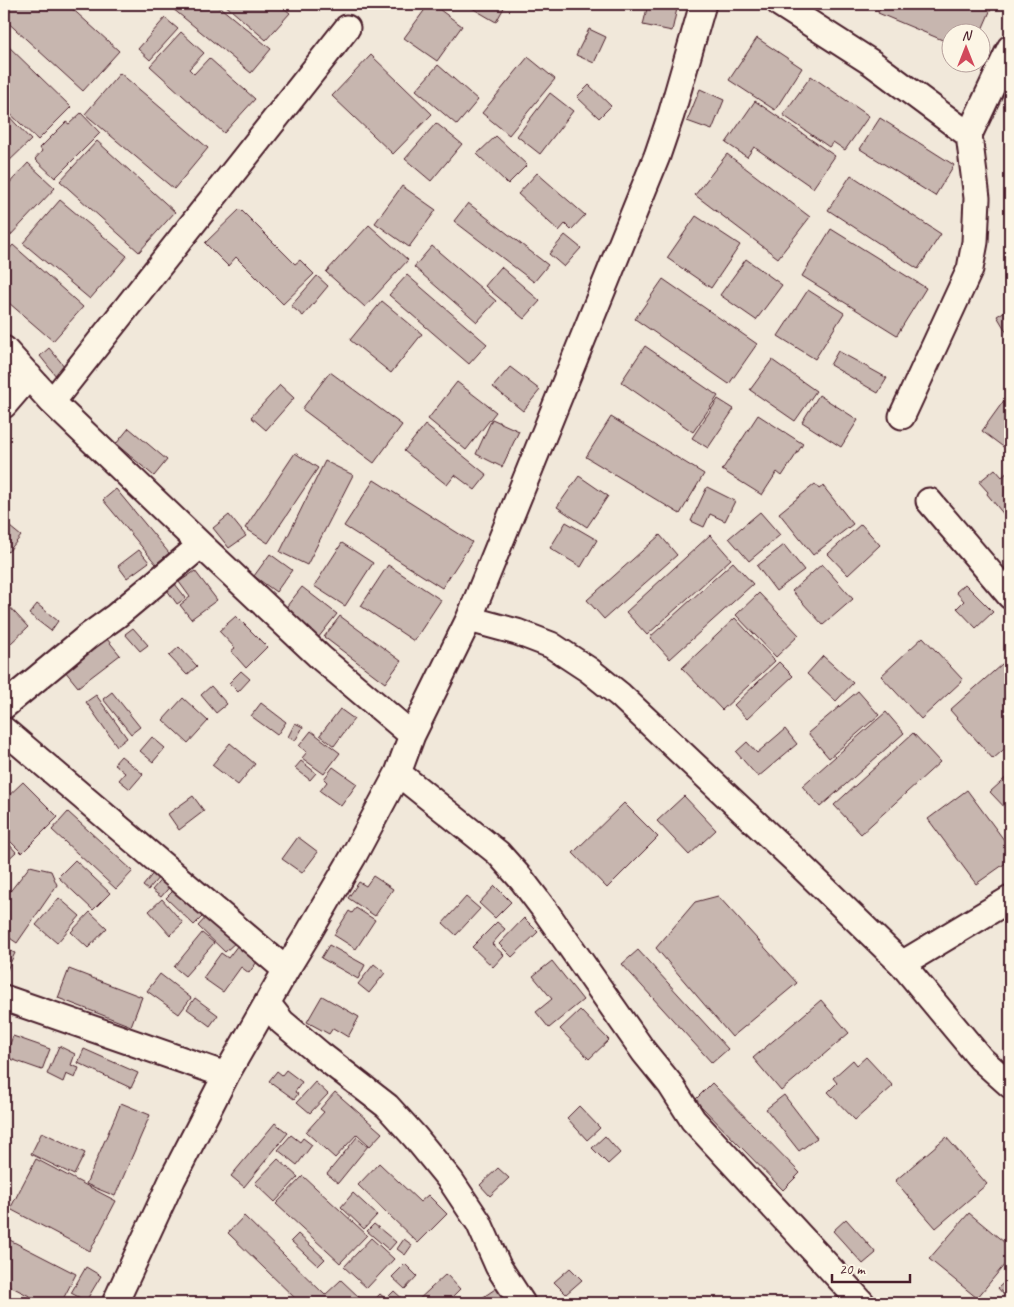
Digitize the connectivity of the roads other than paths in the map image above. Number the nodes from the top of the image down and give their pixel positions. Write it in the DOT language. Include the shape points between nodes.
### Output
graph roads {
  1 [pos="703,4"];
  2 [pos="780,4"];
  3 [pos="347,28"];
  4 [pos="1010,48"];
  5 [pos="969,135"];
  6 [pos="4,349"];
  7 [pos="29,376"];
  8 [pos="52,402"];
  9 [pos="4,405"];
  10 [pos="902,416"];
  11 [pos="929,500"];
  12 [pos="201,545"];
  13 [pos="1010,596"];
  14 [pos="469,620"];
  15 [pos="4,706"];
  16 [pos="4,730"];
  17 [pos="412,735"];
  18 [pos="398,773"];
  19 [pos="1010,899"];
  20 [pos="902,964"];
  21 [pos="286,970"];
  22 [pos="4,998"];
  23 [pos="267,1003"];
  24 [pos="226,1075"];
  25 [pos="1010,1085"];
  26 [pos="115,1303"];
  27 [pos="522,1303"];
  28 [pos="862,1303"];
  1 -- 14 [label="street" via="657,156"];
  2 -- 5 [label="street" via="872,64"];
  3 -- 8 [label="street"];
  4 -- 5 [label="street"];
  5 -- 10 [label="street" via="977,198 970,269"];
  6 -- 7 [label="street"];
  7 -- 8 [label="street"];
  7 -- 9 [label="street"];
  8 -- 12 [label="street"];
  11 -- 13 [label="street"];
  12 -- 15 [label="street"];
  12 -- 17 [label="street" via="321,658"];
  14 -- 17 [label="street"];
  14 -- 20 [label="street" via="517,632 551,645 589,670 620,695"];
  16 -- 21 [label="street"];
  17 -- 18 [label="street"];
  18 -- 21 [label="street"];
  18 -- 28 [label="street" via="498,853 522,880 693,1120"];
  19 -- 20 [label="street"];
  20 -- 25 [label="street" via="982,1059"];
  21 -- 23 [label="street"];
  22 -- 24 [label="street"];
  23 -- 24 [label="street"];
  23 -- 27 [label="street" via="282,1022 387,1106 415,1137 452,1181 479,1223 498,1266"];
  24 -- 26 [label="street" via="173,1178"];
}
